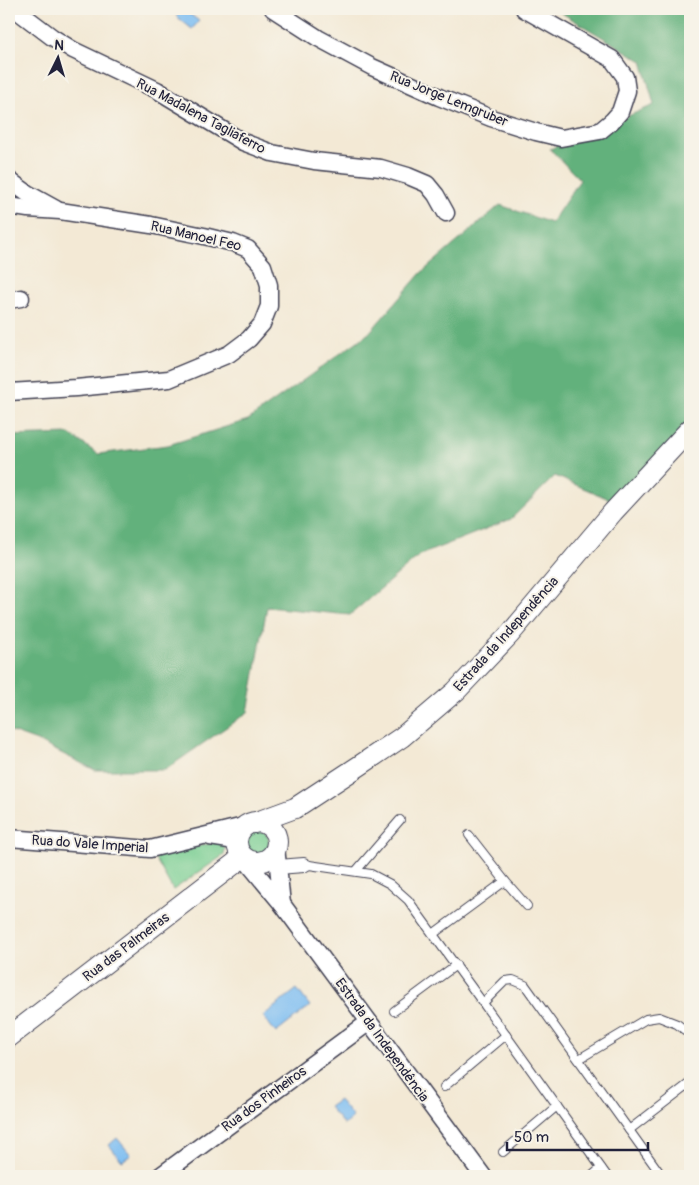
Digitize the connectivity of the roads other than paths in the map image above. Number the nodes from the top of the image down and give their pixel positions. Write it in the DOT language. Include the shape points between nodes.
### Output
graph roads {
  1 [pos="15,9"];
  2 [pos="273,9"];
  3 [pos="524,9"];
  4 [pos="9,180"];
  5 [pos="9,206"];
  6 [pos="60,211"];
  7 [pos="446,213"];
  8 [pos="9,392"];
  9 [pos="690,430"];
  10 [pos="294,808"];
  11 [pos="400,820"];
  12 [pos="251,824"];
  13 [pos="469,835"];
  14 [pos="200,836"];
  15 [pos="9,838"];
  16 [pos="240,850"];
  17 [pos="277,855"];
  18 [pos="356,871"];
  19 [pos="260,876"];
  20 [pos="505,881"];
  21 [pos="282,904"];
  22 [pos="527,906"];
  23 [pos="433,934"];
  24 [pos="456,965"];
  25 [pos="483,1002"];
  26 [pos="394,1011"];
  27 [pos="369,1022"];
  28 [pos="690,1034"];
  29 [pos="506,1035"];
  30 [pos="9,1037"];
  31 [pos="579,1059"];
  32 [pos="690,1083"];
  33 [pos="444,1087"];
  34 [pos="557,1106"];
  35 [pos="629,1130"];
  36 [pos="503,1152"];
  37 [pos="601,1168"];
  38 [pos="160,1176"];
  39 [pos="483,1176"];
  40 [pos="592,1176"];
  41 [pos="607,1176"];
  42 [pos="662,1176"];
  1 -- 7 [label="street, Rua Madalena Tagliaferro" via="73,50 156,90 244,142 272,154 381,168 408,176 426,184"];
  2 -- 3 [label="street, Rua Jorge Lemgruber" via="372,67 491,118 561,138 600,130 620,112 627,91 625,77 612,60"];
  4 -- 6 [label="street"];
  5 -- 6 [label="street"];
  6 -- 8 [label="street, Rua Manoel Feo" via="186,232 248,249 263,266 269,285 270,306 256,332 230,354 170,378"];
  9 -- 10 [label="street, Estrada da Independência" via="613,512 510,634 456,691 402,737"];
  10 -- 12 [label="street, Estrada da Independência"];
  10 -- 17 [label="street, Estrada da Independência"];
  11 -- 18 [label="lane"];
  12 -- 14 [label="street, Rua do Vale Imperial"];
  12 -- 16 [label="street" via="239,833"];
  12 -- 17 [label="street" via="260,823 271,829 275,834"];
  13 -- 20 [label="lane"];
  14 -- 15 [label="street, Rua do Vale Imperial" via="150,849"];
  14 -- 16 [label="street" via="229,840"];
  16 -- 17 [label="street" via="249,860 256,862"];
  16 -- 19 [label="street, Estrada da Independência"];
  16 -- 30 [label="street, Rua das Palmeiras"];
  17 -- 18 [label="lane" via="304,868 309,865"];
  17 -- 19 [label="street" via="266,876"];
  17 -- 21 [label="street, Estrada da Independência"];
  18 -- 23 [label="lane" via="371,874 390,884 408,900"];
  19 -- 21 [label="street, Estrada da Independência"];
  20 -- 22 [label="lane"];
  20 -- 23 [label="lane"];
  21 -- 27 [label="street, Estrada da Independência"];
  23 -- 24 [label="lane"];
  24 -- 25 [label="lane"];
  24 -- 26 [label="lane"];
  25 -- 29 [label="lane"];
  25 -- 31 [label="lane" via="505,981 513,980 525,985"];
  27 -- 38 [label="street, Rua dos Pinheiros"];
  27 -- 39 [label="street, Estrada da Independência"];
  28 -- 31 [label="lane" via="677,1024 659,1017 646,1019"];
  29 -- 33 [label="lane"];
  29 -- 34 [label="lane"];
  31 -- 35 [label="lane"];
  32 -- 35 [label="lane"];
  34 -- 36 [label="lane"];
  34 -- 37 [label="lane"];
  35 -- 42 [label="lane"];
  37 -- 40 [label="lane"];
  37 -- 41 [label="lane"];
}
